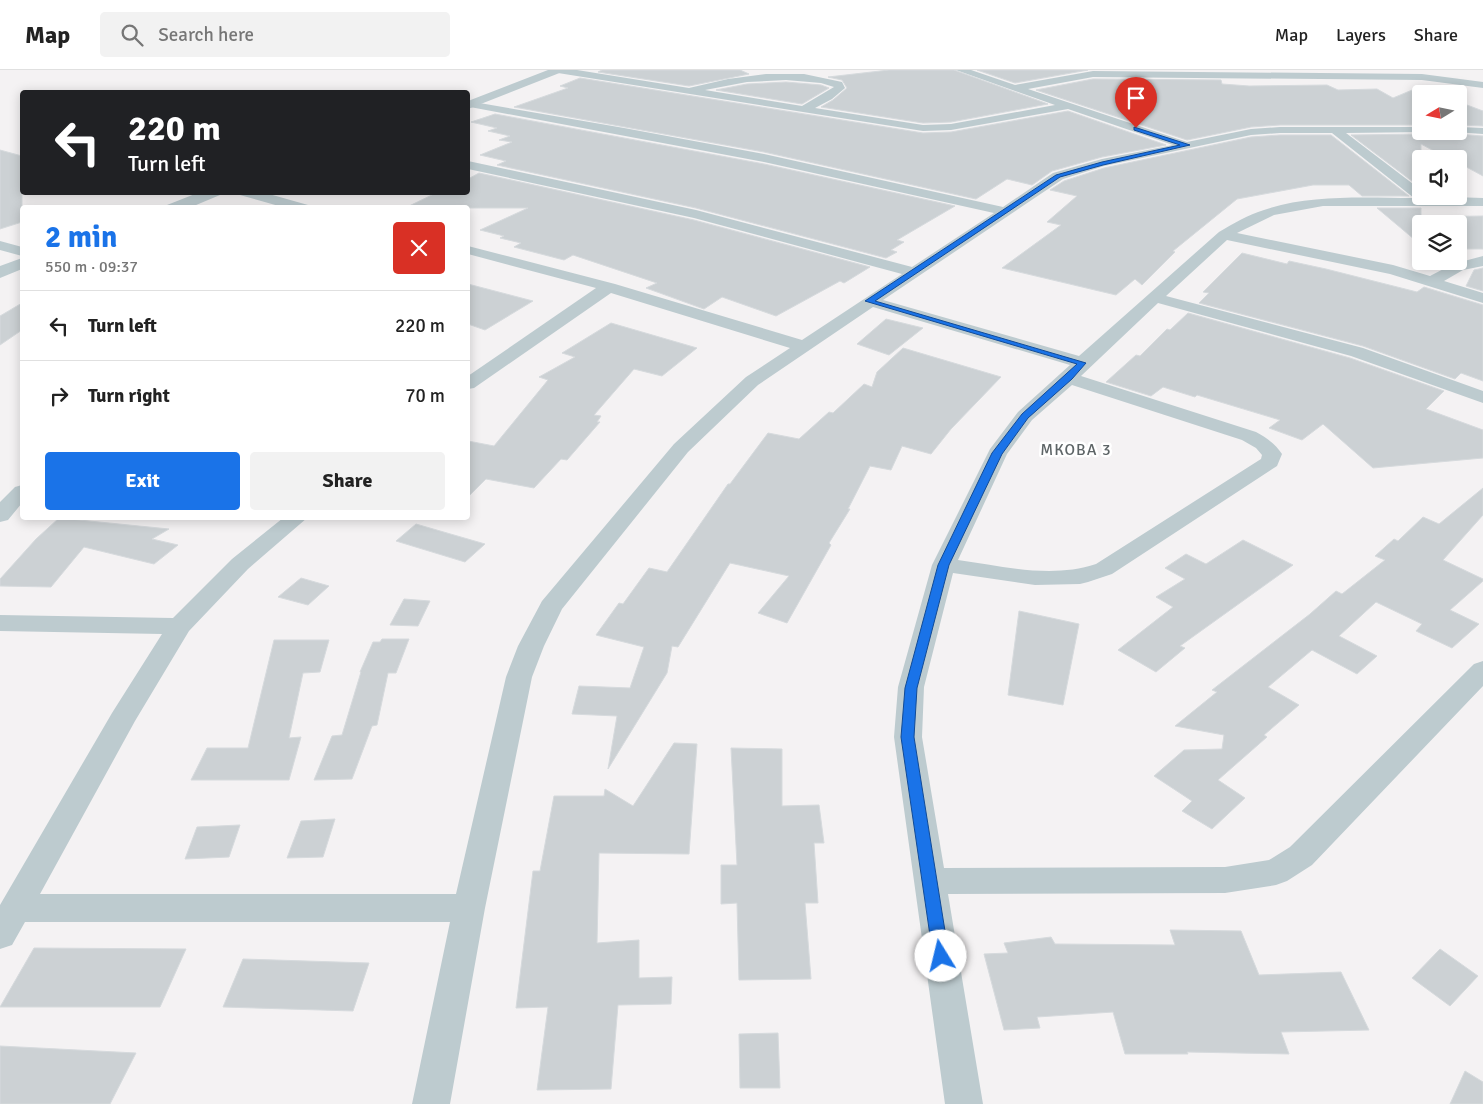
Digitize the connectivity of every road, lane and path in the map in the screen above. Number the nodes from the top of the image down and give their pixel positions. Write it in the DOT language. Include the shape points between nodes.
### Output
graph roads {
  1 [pos="558,70"];
  2 [pos="961,70"];
  3 [pos="1078,70"];
  4 [pos="1266,73"];
  5 [pos="1093,74"];
  6 [pos="1483,86"];
  7 [pos="1015,88"];
  8 [pos="688,92"];
  9 [pos="470,104"];
  10 [pos="470,104"];
  11 [pos="1068,106"];
  12 [pos="802,110"];
  13 [pos="1333,129"];
  14 [pos="1412,130"];
  15 [pos="1468,130"];
  16 [pos="1483,131"];
  17 [pos="1187,145"];
  18 [pos="470,164"];
  19 [pos="1412,190"];
  20 [pos="207,195"];
  21 [pos="256,195"];
  22 [pos="1412,202"];
  23 [pos="1467,202"];
  24 [pos="1483,202"];
  25 [pos="181,205"];
  26 [pos="292,205"];
  27 [pos="1004,211"];
  28 [pos="1224,235"];
  29 [pos="0,245"];
  30 [pos="20,251"];
  31 [pos="470,251"];
  32 [pos="1483,261"];
  33 [pos="20,263"];
  34 [pos="912,272"];
  35 [pos="0,273"];
  36 [pos="1431,282"];
  37 [pos="609,288"];
  38 [pos="1156,298"];
  39 [pos="1483,298"];
  40 [pos="869,301"];
  41 [pos="803,346"];
  42 [pos="1075,370"];
  43 [pos="470,383"];
  44 [pos="1483,396"];
  45 [pos="20,492"];
  46 [pos="0,516"];
  47 [pos="294,520"];
  48 [pos="944,565"];
  49 [pos="0,623"];
  50 [pos="179,626"];
  51 [pos="1483,670"];
  52 [pos="929,881"];
  53 [pos="16,908"];
  54 [pos="469,908"];
  55 [pos="0,935"];
  56 [pos="431,1104"];
  57 [pos="964,1104"];
  1 -- 8 [label="street"];
  1 -- 9 [label="street"];
  2 -- 7 [label="street"];
  3 -- 5 [label="street"];
  4 -- 5 [label="street"];
  4 -- 6 [label="street" via="1422,77"];
  5 -- 7 [label="street"];
  7 -- 11 [label="street"];
  8 -- 12 [label="street"];
  8 -- 12 [label="street" via="739,77 780,71 812,74 838,84 840,88"];
  10 -- 27 [label="street" via="764,158"];
  11 -- 12 [label="street" via="930,128"];
  11 -- 17 [label="street"];
  13 -- 14 [label="street"];
  13 -- 17 [label="street" via="1261,130"];
  13 -- 19 [label="street"];
  15 -- 16 [label="street"];
  17 -- 27 [label="street" via="1070,171"];
  18 -- 34 [label="street" via="696,214"];
  20 -- 25 [label="street"];
  21 -- 26 [label="street"];
  22 -- 28 [label="street" via="1323,202 1296,206 1270,212"];
  23 -- 24 [label="street"];
  27 -- 34 [label="street"];
  28 -- 36 [label="street" via="1393,270"];
  28 -- 38 [label="street"];
  29 -- 30 [label="street"];
  31 -- 37 [label="street"];
  32 -- 36 [label="street" via="1458,267"];
  33 -- 35 [label="street"];
  34 -- 40 [label="street"];
  36 -- 39 [label="street"];
  37 -- 41 [label="street"];
  37 -- 43 [label="street"];
  38 -- 42 [label="street"];
  38 -- 44 [label="street" via="1357,352"];
  40 -- 41 [label="street"];
  40 -- 42 [label="street"];
  41 -- 54 [label="street" via="752,381 681,448 552,606 518,677"];
  42 -- 48 [label="street" via="1025,416 997,453"];
  42 -- 48 [label="street" via="1249,436 1272,454 1270,462 1104,569 1080,577 1035,578"];
  45 -- 46 [label="street"];
  47 -- 50 [label="street" via="240,564"];
  48 -- 52 [label="street" via="911,688 908,737"];
  49 -- 50 [label="street"];
  50 -- 53 [label="street"];
  51 -- 52 [label="street" via="1301,856 1276,872 1225,880"];
  52 -- 57 [label="street"];
  53 -- 54 [label="street"];
  53 -- 55 [label="street"];
  54 -- 56 [label="street"];
}
